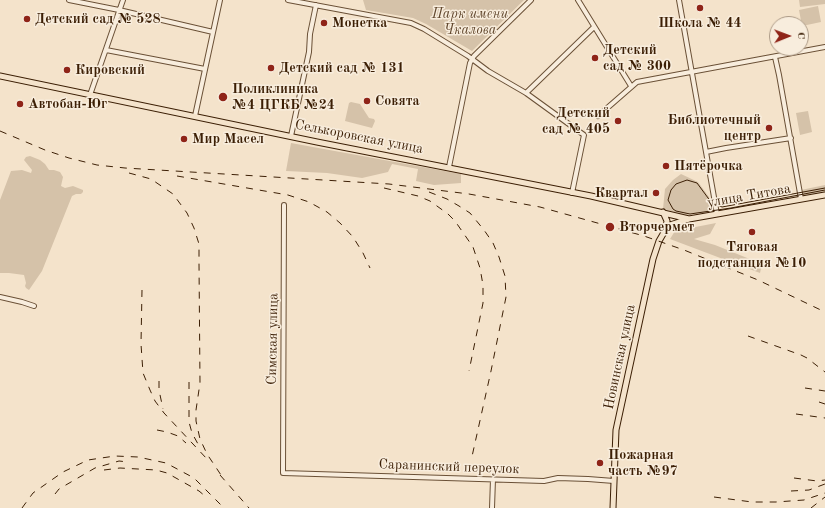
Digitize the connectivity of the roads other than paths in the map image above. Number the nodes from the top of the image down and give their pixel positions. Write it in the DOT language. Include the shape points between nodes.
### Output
graph roads {
  1 [pos="69,0"];
  2 [pos="123,0"];
  3 [pos="220,0"];
  4 [pos="288,0"];
  5 [pos="531,0"];
  6 [pos="578,0"];
  7 [pos="679,0"];
  8 [pos="316,5"];
  9 [pos="119,10"];
  10 [pos="594,27"];
  11 [pos="213,32"];
  12 [pos="825,47"];
  13 [pos="106,50"];
  14 [pos="775,57"];
  15 [pos="472,60"];
  16 [pos="205,69"];
  17 [pos="692,72"];
  18 [pos="0,76"];
  19 [pos="631,86"];
  20 [pos="526,94"];
  21 [pos="90,95"];
  22 [pos="195,116"];
  23 [pos="598,116"];
  24 [pos="291,136"];
  25 [pos="791,138"];
  26 [pos="706,152"];
  27 [pos="449,167"];
  28 [pos="572,192"];
  29 [pos="825,195"];
  30 [pos="801,199"];
  31 [pos="284,205"];
  32 [pos="663,212"];
  33 [pos="717,214"];
  34 [pos="689,219"];
  35 [pos="666,229"];
  36 [pos="0,297"];
  37 [pos="34,306"];
  38 [pos="283,473"];
  39 [pos="493,479"];
  40 [pos="614,482"];
  41 [pos="492,508"];
  42 [pos="613,508"];
  1 -- 9 [label="street"];
  2 -- 9 [label="street"];
  3 -- 11 [label="street"];
  4 -- 8 [label="street"];
  5 -- 15 [label="street"];
  6 -- 10 [label="street"];
  7 -- 17 [label="street"];
  8 -- 15 [label="street" via="412,23"];
  8 -- 24 [label="street"];
  9 -- 11 [label="street"];
  9 -- 13 [label="street"];
  10 -- 19 [label="street"];
  10 -- 20 [label="street"];
  11 -- 16 [label="street"];
  12 -- 14 [label="street"];
  13 -- 16 [label="street"];
  13 -- 21 [label="street"];
  14 -- 17 [label="street"];
  14 -- 25 [label="street"];
  15 -- 20 [label="street"];
  15 -- 27 [label="street"];
  16 -- 22 [label="street"];
  17 -- 19 [label="street" via="636,82"];
  17 -- 26 [label="street"];
  18 -- 21 [label="main road, Селькоровская улица"];
  19 -- 23 [label="street"];
  20 -- 28 [label="street" via="584,135"];
  21 -- 22 [label="main road, Селькоровская улица"];
  22 -- 24 [label="main road, Селькоровская улица"];
  24 -- 27 [label="main road, Селькоровская улица"];
  25 -- 26 [label="street"];
  25 -- 30 [label="street"];
  26 -- 33 [label="street"];
  27 -- 28 [label="main road, Селькоровская улица"];
  28 -- 32 [label="main road, Селькоровская улица"];
  29 -- 30 [label="main road, улица Титова"];
  30 -- 33 [label="main road, улица Титова"];
  31 -- 38 [label="street, Симская улица"];
  32 -- 34 [label="main road, Селькоровская улица"];
  32 -- 35 [label="main road" via="667,221"];
  33 -- 34 [label="main road, улица Титова"];
  34 -- 35 [label="main road, улица Титова" via="670,225"];
  35 -- 40 [label="main road, Новинская улица" via="653,259 616,430"];
  36 -- 37 [label="street"];
  38 -- 39 [label="street, Саранинский переулок"];
  39 -- 40 [label="street, Саранинский переулок" via="544,481 565,478"];
  39 -- 41 [label="street"];
  40 -- 42 [label="main road, Новинская улица"];
}
